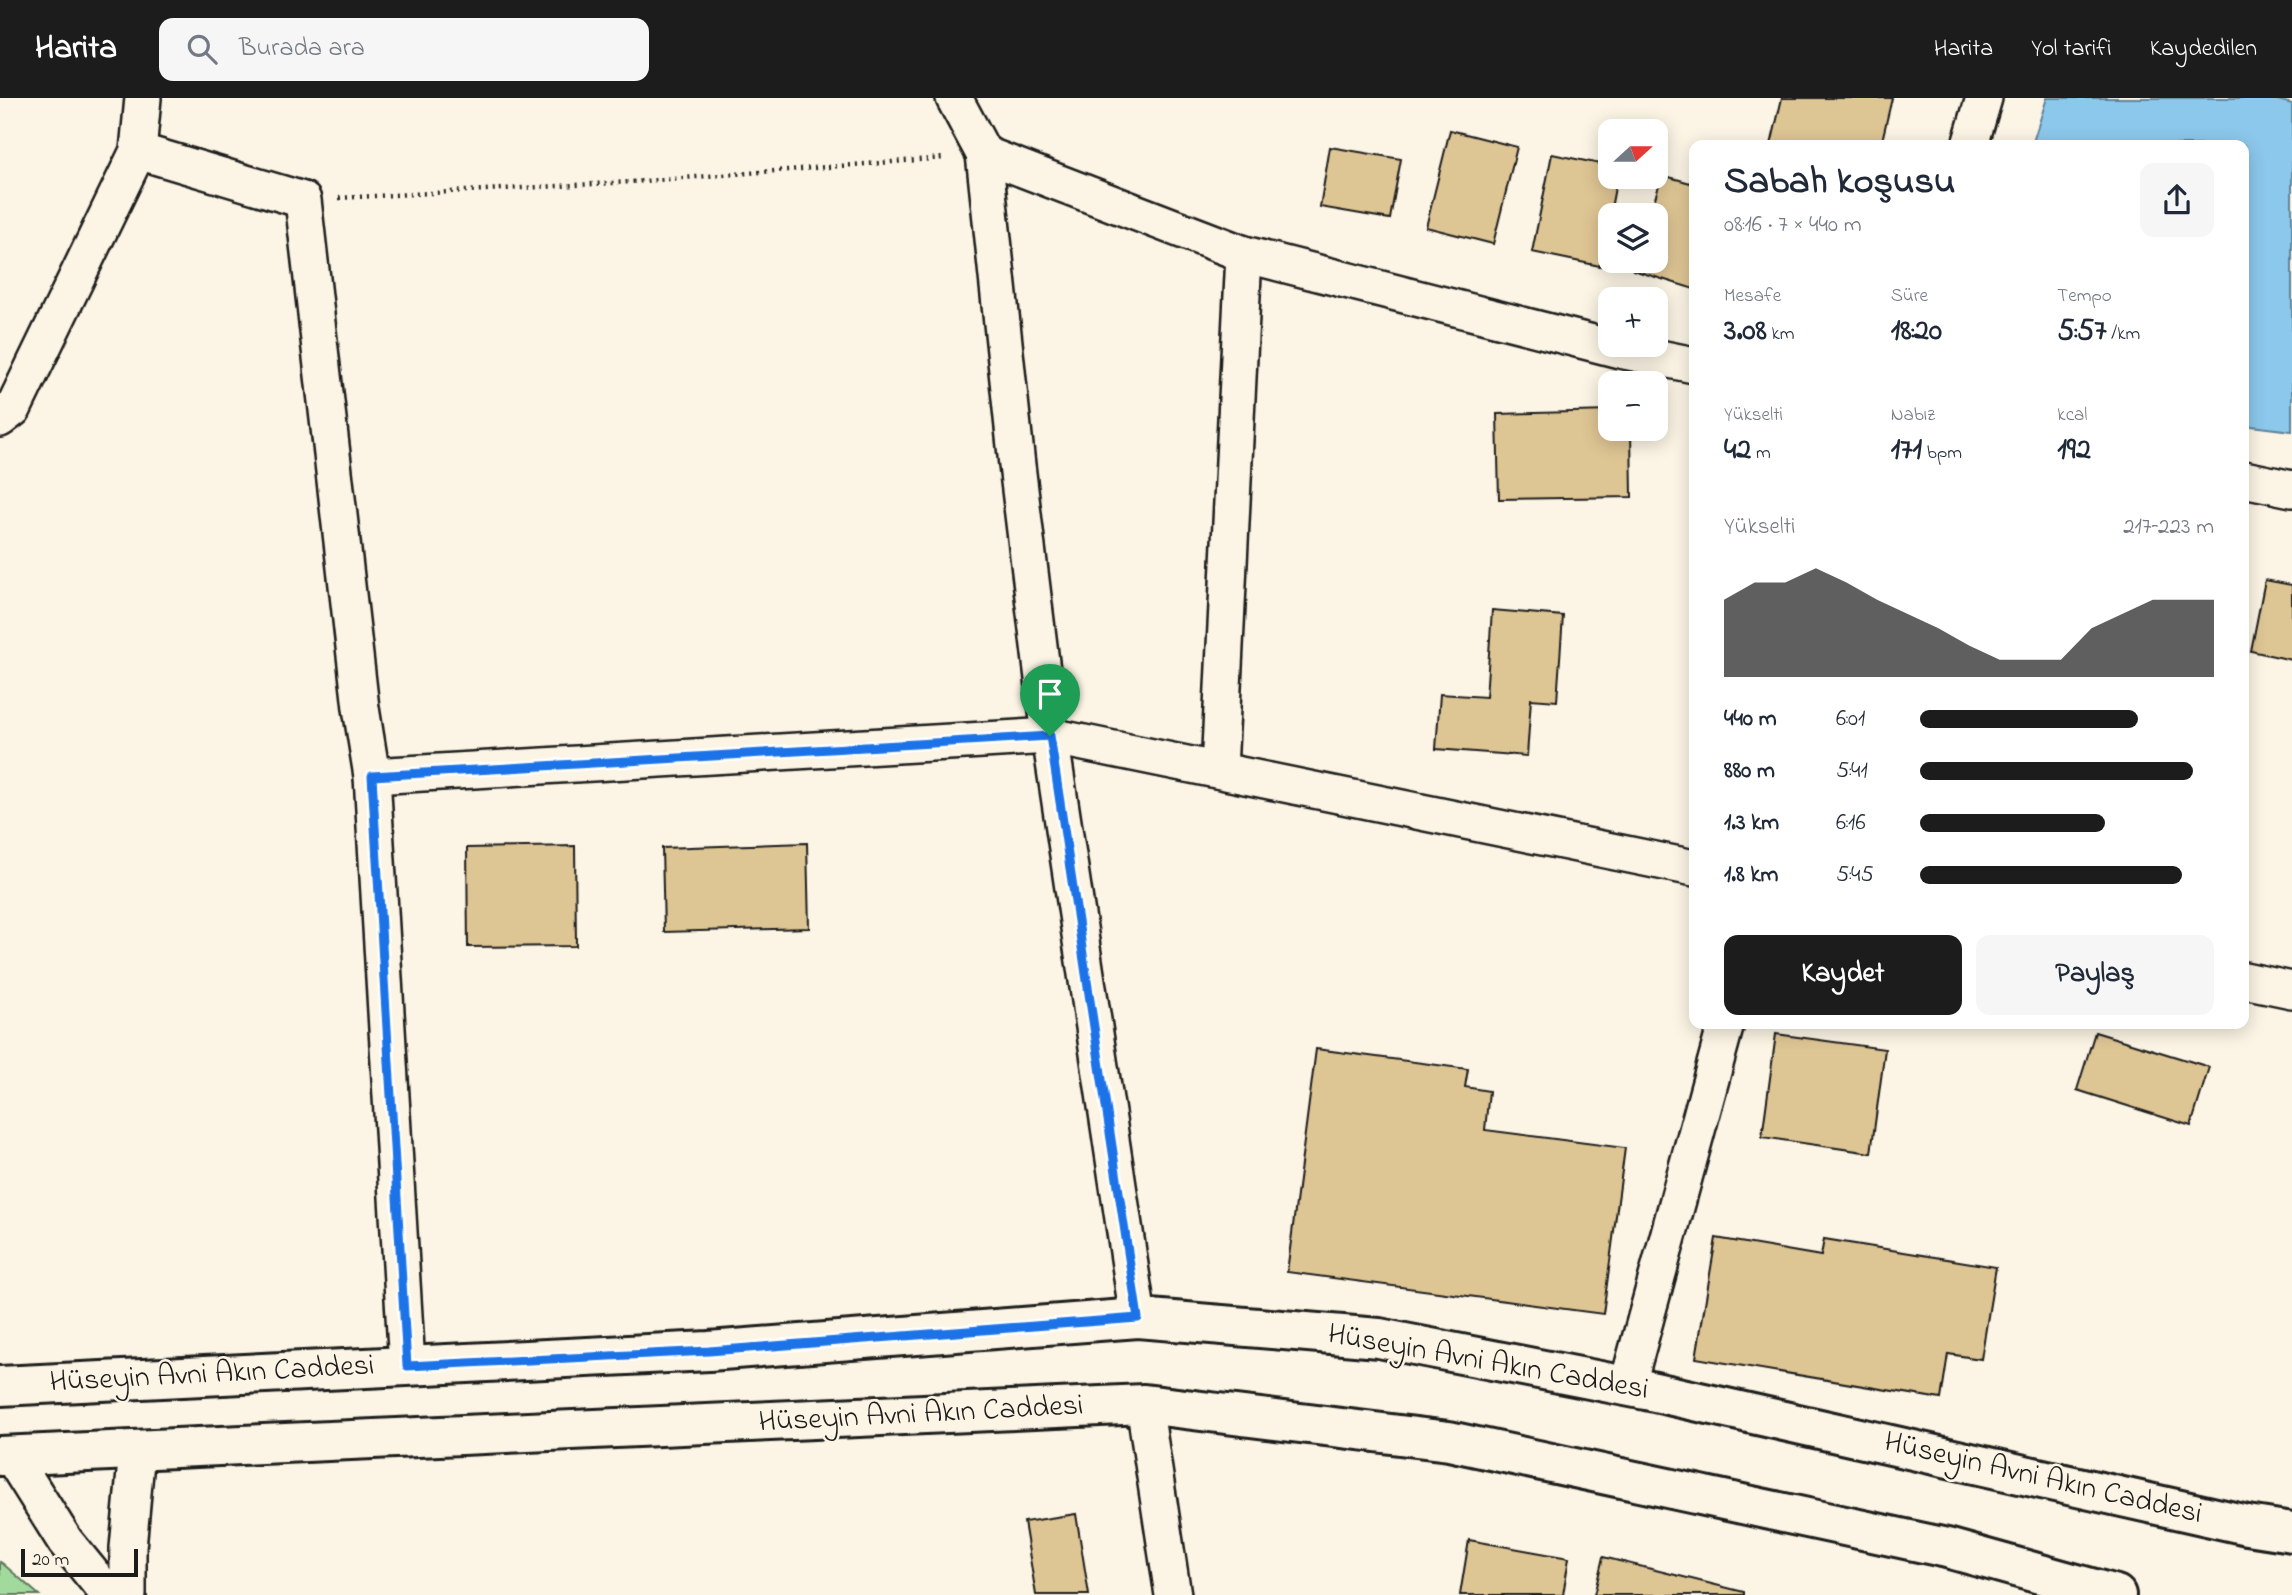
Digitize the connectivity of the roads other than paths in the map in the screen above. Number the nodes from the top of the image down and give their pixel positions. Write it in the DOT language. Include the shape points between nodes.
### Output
graph roads {
  1 [pos="143,98"];
  2 [pos="954,98"];
  3 [pos="1984,98"];
  4 [pos="1971,140"];
  5 [pos="138,151"];
  6 [pos="984,154"];
  7 [pos="1244,254"];
  8 [pos="1689,364"];
  9 [pos="0,419"];
  10 [pos="2249,480"];
  11 [pos="2292,489"];
  12 [pos="1050,736"];
  13 [pos="1219,771"];
  14 [pos="372,776"];
  15 [pos="1689,867"];
  16 [pos="2249,981"];
  17 [pos="2292,990"];
  18 [pos="1725,1029"];
  19 [pos="1138,1318"];
  20 [pos="407,1366"];
  21 [pos="0,1386"];
  22 [pos="1627,1387"];
  23 [pos="1143,1404"];
  24 [pos="137,1450"];
  25 [pos="6,1456"];
  26 [pos="2292,1532"];
  27 [pos="109,1595"];
  28 [pos="128,1595"];
  29 [pos="1172,1595"];
  30 [pos="2116,1595"];
  1 -- 5 [label="street"];
  2 -- 6 [label="street"];
  3 -- 4 [label="street"];
  5 -- 9 [label="street" via="13,409"];
  5 -- 14 [label="street" via="303,200"];
  6 -- 7 [label="street"];
  6 -- 12 [label="street"];
  7 -- 8 [label="street"];
  7 -- 13 [label="street"];
  10 -- 11 [label="street"];
  12 -- 13 [label="street"];
  12 -- 14 [label="street"];
  12 -- 19 [label="street"];
  13 -- 15 [label="street"];
  14 -- 20 [label="street"];
  16 -- 17 [label="street"];
  18 -- 22 [label="street"];
  19 -- 20 [label="main road, Hüseyin Avni Akın Caddesi" via="709,1351"];
  19 -- 22 [label="main road, Hüseyin Avni Akın Caddesi" via="1379,1338"];
  20 -- 21 [label="main road, Hüseyin Avni Akın Caddesi"];
  22 -- 26 [label="main road, Hüseyin Avni Akın Caddesi"];
  23 -- 24 [label="main road, Hüseyin Avni Akın Caddesi"];
  23 -- 29 [label="street"];
  23 -- 30 [label="main road, Hüseyin Avni Akın Caddesi" via="1449,1441 1947,1548"];
  24 -- 25 [label="main road, Hüseyin Avni Akın Caddesi"];
  24 -- 28 [label="street"];
  25 -- 27 [label="street"];
}
